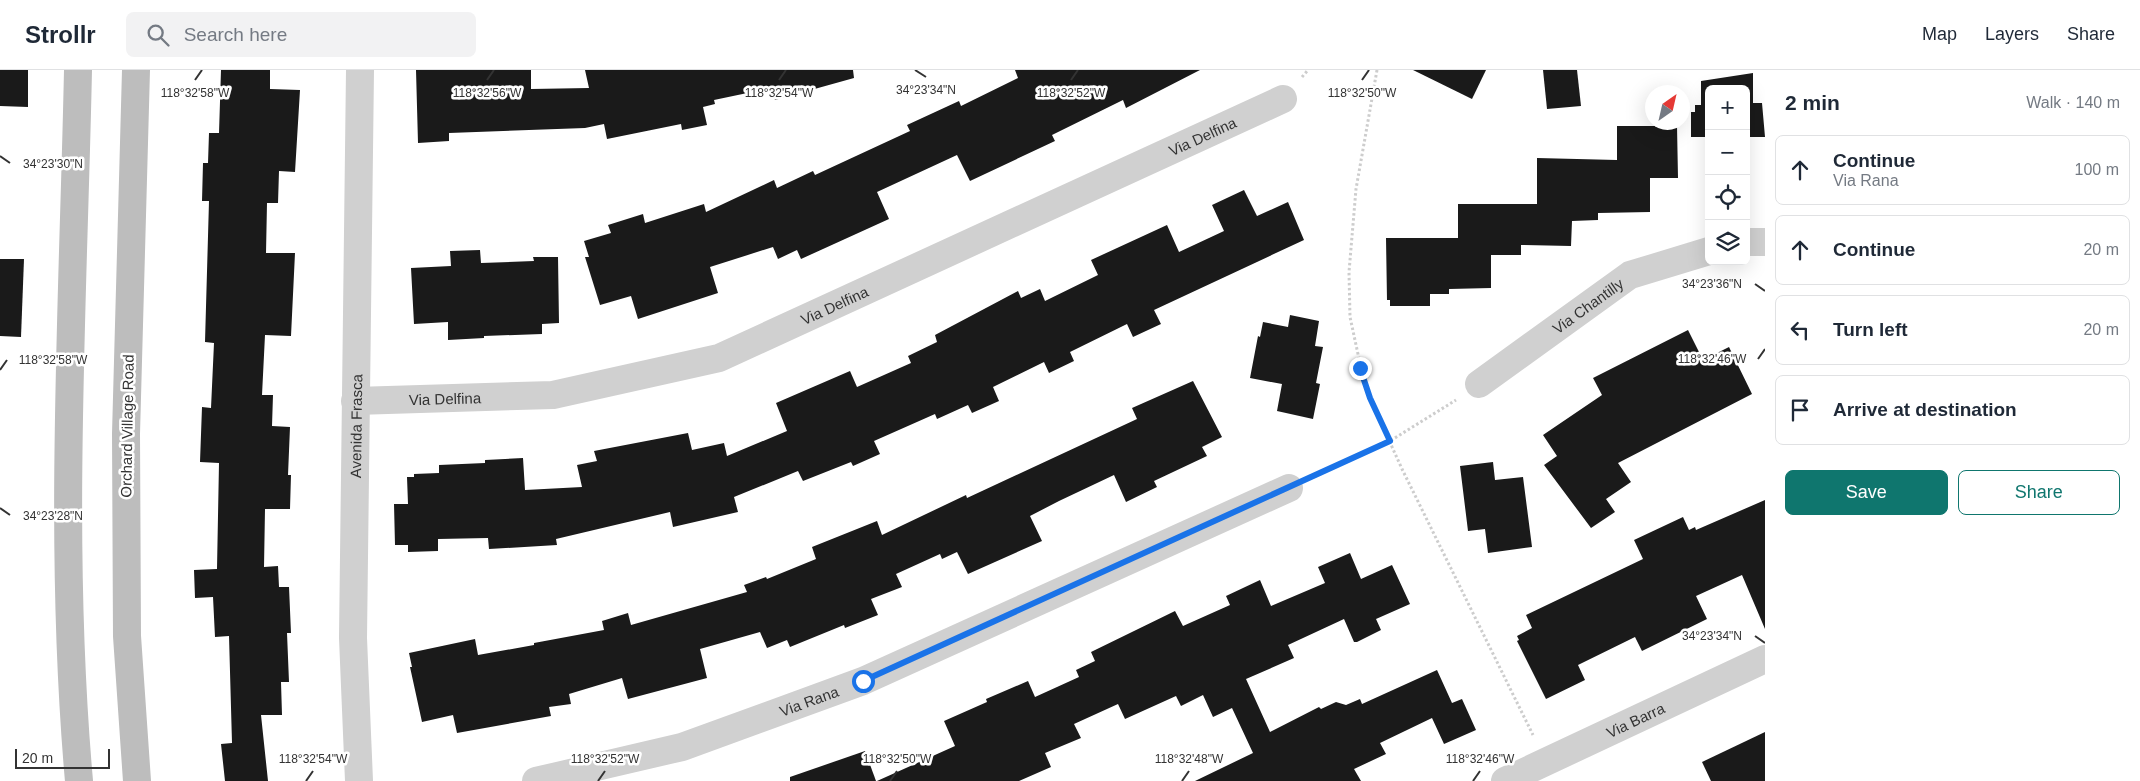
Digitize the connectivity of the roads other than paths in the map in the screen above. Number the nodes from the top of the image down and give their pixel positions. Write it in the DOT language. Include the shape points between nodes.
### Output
graph roads {
  1 [pos="78,70"];
  2 [pos="136,70"];
  3 [pos="360,70"];
  4 [pos="1283,99"];
  5 [pos="1750,242"];
  6 [pos="1765,242"];
  7 [pos="1705,252"];
  8 [pos="1479,384"];
  9 [pos="355,402"];
  10 [pos="1289,488"];
  11 [pos="1765,660"];
  12 [pos="80,781"];
  13 [pos="137,781"];
  14 [pos="359,781"];
  15 [pos="536,781"];
  16 [pos="1505,781"];
  1 -- 12 [label="main road" via="68,507 73,699"];
  2 -- 13 [label="main road, Orchard Village Road" via="126,444 127,636"];
  3 -- 9 [label="street, Avenida Frasca"];
  4 -- 9 [label="street, Via Delfina" via="719,358 553,396"];
  5 -- 6 [label="street"];
  7 -- 8 [label="street, Via Chantilly" via="1630,275"];
  9 -- 14 [label="street, Avenida Frasca" via="353,638"];
  10 -- 15 [label="street, Via Rana" via="863,681 682,747"];
  11 -- 16 [label="street, Via Barra"];
}
